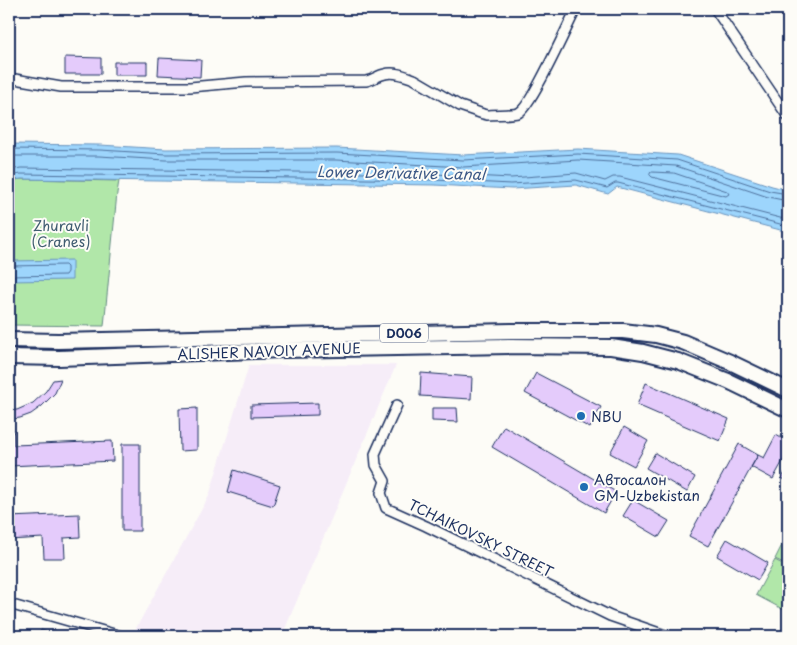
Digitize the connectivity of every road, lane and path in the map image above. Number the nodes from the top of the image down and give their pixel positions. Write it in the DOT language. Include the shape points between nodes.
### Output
graph roads {
  1 [pos="576,9"];
  2 [pos="716,9"];
  3 [pos="9,78"];
  4 [pos="788,117"];
  5 [pos="9,340"];
  6 [pos="9,357"];
  7 [pos="788,390"];
  8 [pos="397,405"];
  9 [pos="788,410"];
  10 [pos="9,604"];
  11 [pos="121,636"];
  12 [pos="668,636"];
  1 -- 3 [label="street" via="533,94 518,113 483,114 460,106 414,79 390,73 366,81 246,82 190,87 61,86"];
  2 -- 4 [label="street"];
  5 -- 7 [label="main road, ALISHER NAVOIY AVENUE / D006" via="623,331 683,342"];
  6 -- 9 [label="main road, ALISHER NAVOIY AVENUE / D006" via="510,346 611,347 687,364"];
  8 -- 12 [label="street, TCHAIKOVSKY STREET" via="375,454 376,465 385,481 381,493 386,508 610,616"];
  10 -- 11 [label="street"];
}
